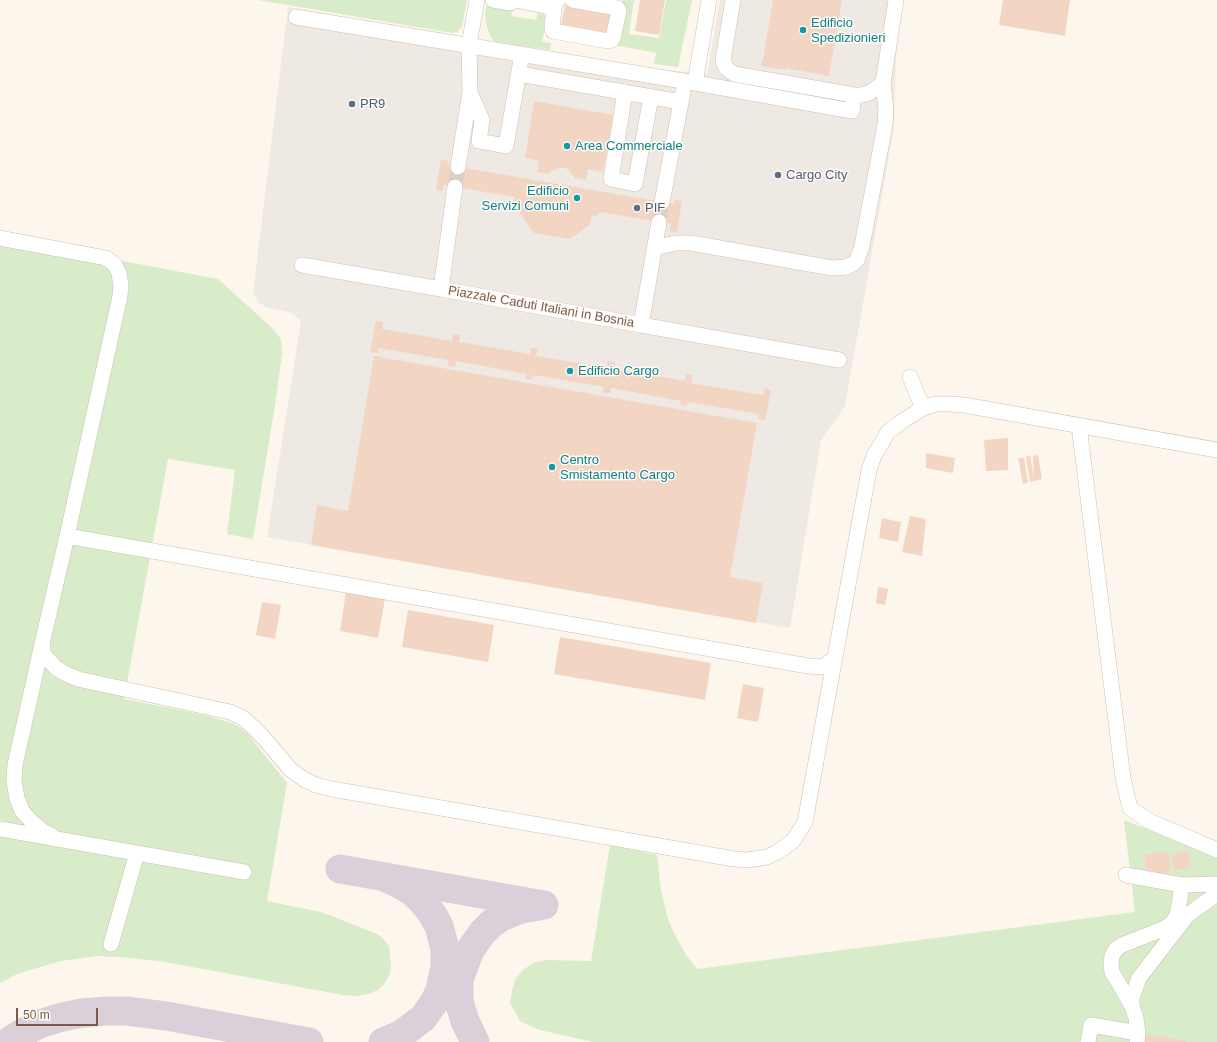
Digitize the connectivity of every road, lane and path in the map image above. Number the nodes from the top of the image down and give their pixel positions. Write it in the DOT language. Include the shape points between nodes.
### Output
graph roads {
  1 [pos="477,0"];
  2 [pos="493,0"];
  3 [pos="516,0"];
  4 [pos="572,0"];
  5 [pos="709,0"];
  6 [pos="733,0"];
  7 [pos="896,0"];
  8 [pos="556,4"];
  9 [pos="296,17"];
  10 [pos="469,45"];
  11 [pos="522,54"];
  12 [pos="519,74"];
  13 [pos="690,82"];
  14 [pos="883,83"];
  15 [pos="470,92"];
  16 [pos="625,92"];
  17 [pos="854,95"];
  18 [pos="650,97"];
  19 [pos="681,102"];
  20 [pos="458,167"];
  21 [pos="455,187"];
  22 [pos="662,202"];
  23 [pos="659,222"];
  24 [pos="0,238"];
  25 [pos="655,248"];
  26 [pos="302,265"];
  27 [pos="441,289"];
  28 [pos="641,325"];
  29 [pos="839,360"];
  30 [pos="910,377"];
  31 [pos="923,408"];
  32 [pos="1079,426"];
  33 [pos="1217,450"];
  34 [pos="67,536"];
  35 [pos="42,644"];
  36 [pos="835,658"];
  37 [pos="0,829"];
  38 [pos="69,841"];
  39 [pos="1217,850"];
  40 [pos="137,853"];
  41 [pos="244,872"];
  42 [pos="1126,875"];
  43 [pos="1217,884"];
  44 [pos="1182,885"];
  45 [pos="1217,894"];
  46 [pos="1187,916"];
  47 [pos="1165,928"];
  48 [pos="111,944"];
  49 [pos="1132,1006"];
  50 [pos="1138,1038"];
  51 [pos="1088,1042"];
  1 -- 10 [label="street"];
  2 -- 3 [label="street" via="510,3"];
  3 -- 8 [label="street"];
  4 -- 8 [label="street" via="617,8 619,11 612,40 553,31"];
  5 -- 13 [label="street"];
  6 -- 17 [label="street" via="723,60 726,68 734,74"];
  7 -- 14 [label="street"];
  9 -- 10 [label="street"];
  10 -- 11 [label="street"];
  10 -- 15 [label="street"];
  11 -- 12 [label="street"];
  11 -- 13 [label="street"];
  12 -- 15 [label="street" via="506,146 479,141 482,120"];
  12 -- 16 [label="street"];
  13 -- 17 [label="street" via="852,111"];
  13 -- 19 [label="street"];
  14 -- 17 [label="street" via="869,93"];
  14 -- 25 [label="street" via="885,125 862,246 858,260 853,264 826,268 682,242"];
  15 -- 20 [label="street"];
  16 -- 18 [label="street"];
  16 -- 18 [label="street" via="611,179 635,184"];
  18 -- 19 [label="street"];
  19 -- 22 [label="street"];
  21 -- 27 [label="street, Piazzale Caduti Italiani in Bosnia"];
  23 -- 25 [label="street, Piazzale Caduti Italiani in Bosnia"];
  24 -- 34 [label="street" via="106,258 115,265 119,273 120,296"];
  25 -- 28 [label="street, Piazzale Caduti Italiani in Bosnia"];
  26 -- 27 [label="street"];
  27 -- 28 [label="street, Piazzale Caduti Italiani in Bosnia"];
  28 -- 29 [label="street"];
  30 -- 31 [label="street"];
  31 -- 32 [label="street" via="936,404 964,405"];
  31 -- 36 [label="street" via="888,432 874,456"];
  32 -- 33 [label="street"];
  32 -- 39 [label="street" via="1122,778 1130,808 1149,822"];
  34 -- 35 [label="street"];
  34 -- 36 [label="street" via="808,666 823,667"];
  35 -- 36 [label="street" via="44,655 56,668 78,679 230,712 243,718 291,770 316,785 747,860 776,853 793,841 805,822"];
  35 -- 38 [label="street" via="15,765 14,782 22,811 32,822 44,832"];
  37 -- 38 [label="street"];
  38 -- 40 [label="street"];
  40 -- 41 [label="street"];
  40 -- 48 [label="street"];
  42 -- 44 [label="street"];
  43 -- 44 [label="street"];
  44 -- 47 [label="street" via="1177,915"];
  45 -- 46 [label="street"];
  46 -- 47 [label="street"];
  46 -- 49 [label="street" via="1140,978"];
  47 -- 49 [label="street" via="1122,944 1112,956 1112,972"];
  49 -- 50 [label="street"];
  50 -- 51 [label="street" via="1091,1025"];
}
